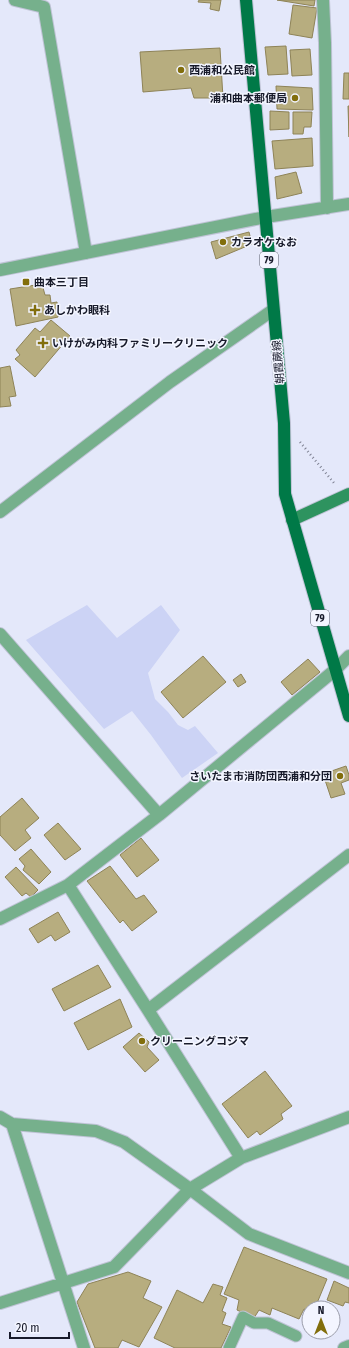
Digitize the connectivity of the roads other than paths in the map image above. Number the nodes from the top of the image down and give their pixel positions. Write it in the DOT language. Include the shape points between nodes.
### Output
graph roads {
  1 [pos="15,0"];
  2 [pos="246,0"];
  3 [pos="323,0"];
  4 [pos="349,204"];
  5 [pos="326,208"];
  6 [pos="266,217"];
  7 [pos="86,253"];
  8 [pos="0,270"];
  9 [pos="273,310"];
  10 [pos="349,496"];
  11 [pos="0,512"];
  12 [pos="292,520"];
  13 [pos="0,634"];
  14 [pos="349,656"];
  15 [pos="335,670"];
  16 [pos="349,716"];
  17 [pos="159,814"];
  18 [pos="349,855"];
  19 [pos="68,885"];
  20 [pos="0,919"];
  21 [pos="148,1010"];
  22 [pos="0,1117"];
  23 [pos="349,1117"];
  24 [pos="12,1124"];
  25 [pos="241,1158"];
  26 [pos="190,1189"];
  27 [pos="349,1274"];
  28 [pos="63,1284"];
  29 [pos="0,1303"];
  30 [pos="296,1336"];
  31 [pos="232,1346"];
  32 [pos="349,1346"];
  33 [pos="84,1348"];
  34 [pos="344,1348"];
  1 -- 7 [label="street" via="44,7"];
  2 -- 6 [label="main road, 朝霞蕨線 / 79"];
  3 -- 5 [label="street" via="326,43"];
  4 -- 5 [label="street"];
  5 -- 6 [label="street"];
  6 -- 7 [label="street"];
  6 -- 9 [label="main road, 朝霞蕨線 / 79"];
  7 -- 8 [label="street"];
  9 -- 11 [label="street" via="170,382"];
  9 -- 12 [label="main road, 朝霞蕨線 / 79" via="284,423 285,494"];
  10 -- 12 [label="main road"];
  12 -- 15 [label="main road, 朝霞蕨線 / 79"];
  13 -- 17 [label="street"];
  14 -- 15 [label="street"];
  15 -- 16 [label="main road, 朝霞蕨線 / 79"];
  15 -- 17 [label="street"];
  17 -- 19 [label="street"];
  18 -- 21 [label="street"];
  19 -- 20 [label="street"];
  19 -- 21 [label="street"];
  21 -- 25 [label="street"];
  22 -- 24 [label="street"];
  23 -- 25 [label="street"];
  24 -- 26 [label="street" via="96,1131 124,1142"];
  24 -- 28 [label="street"];
  25 -- 26 [label="street"];
  26 -- 27 [label="street" via="249,1234"];
  26 -- 28 [label="street" via="114,1267"];
  28 -- 29 [label="street"];
  28 -- 33 [label="street"];
  30 -- 31 [label="lane" via="268,1323 254,1323 243,1317"];
  32 -- 34 [label="street"];
}
